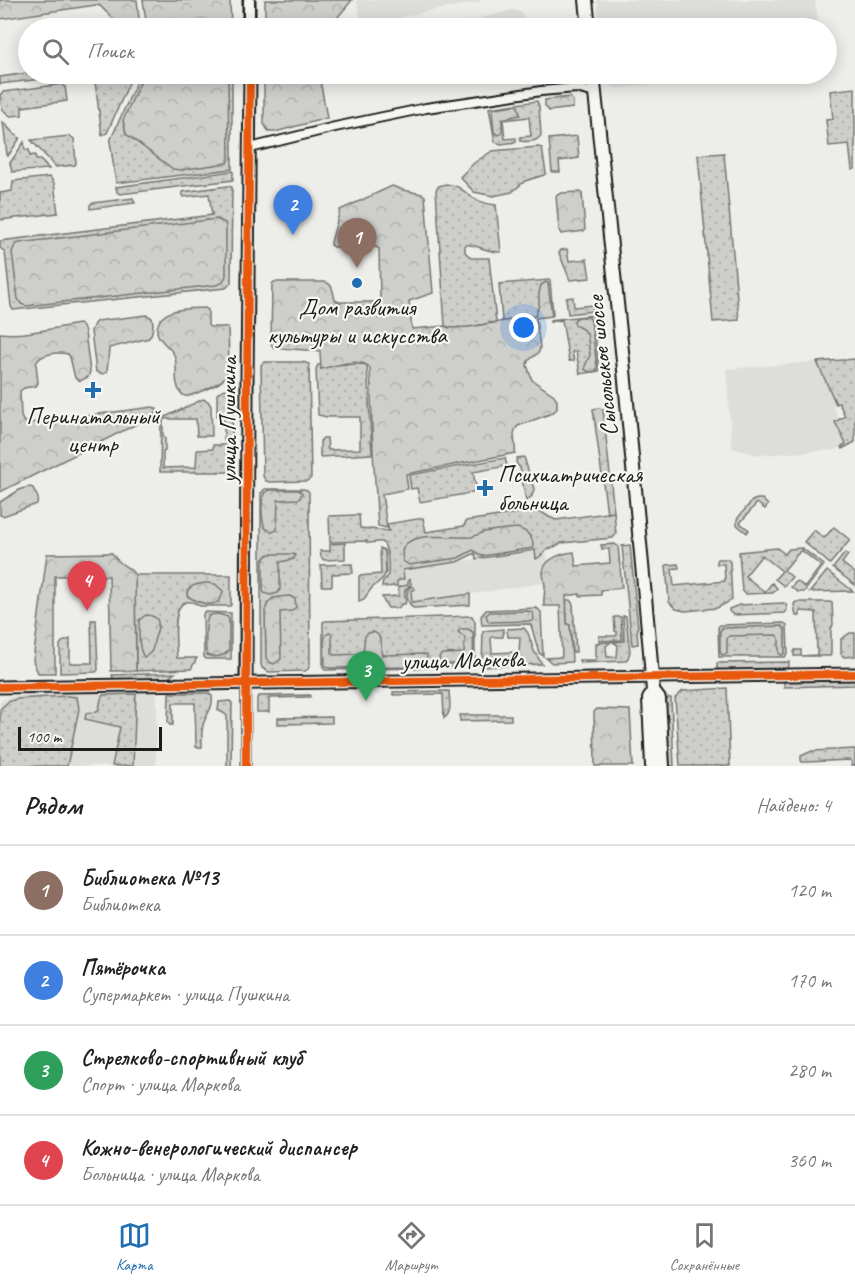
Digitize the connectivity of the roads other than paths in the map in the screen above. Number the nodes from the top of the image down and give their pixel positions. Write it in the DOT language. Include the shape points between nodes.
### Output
graph roads {
  1 [pos="249,0"];
  2 [pos="586,0"];
  3 [pos="249,18"];
  4 [pos="588,18"];
  5 [pos="250,84"];
  6 [pos="594,84"];
  7 [pos="595,93"];
  8 [pos="250,148"];
  9 [pos="855,674"];
  10 [pos="652,677"];
  11 [pos="246,682"];
  12 [pos="0,687"];
  13 [pos="653,691"];
  14 [pos="246,766"];
  15 [pos="652,766"];
  16 [pos="663,766"];
  1 -- 3 [label="street"];
  2 -- 4 [label="main road"];
  5 -- 8 [label="street, улица Пушкина"];
  6 -- 7 [label="main road, Сысольское шоссе"];
  7 -- 8 [label="street" via="576,88 541,91 426,108"];
  7 -- 10 [label="main road, Сысольское шоссе"];
  8 -- 11 [label="street, улица Пушкина"];
  9 -- 10 [label="street, улица Маркова"];
  10 -- 11 [label="street, улица Маркова"];
  10 -- 13 [label="main road, Сысольское шоссе"];
  11 -- 12 [label="street, улица Маркова"];
  11 -- 14 [label="street, улица Пушкина"];
  13 -- 15 [label="main road, Сысольское шоссе" via="649,699"];
  13 -- 16 [label="main road, Сысольское шоссе" via="660,699"];
}
